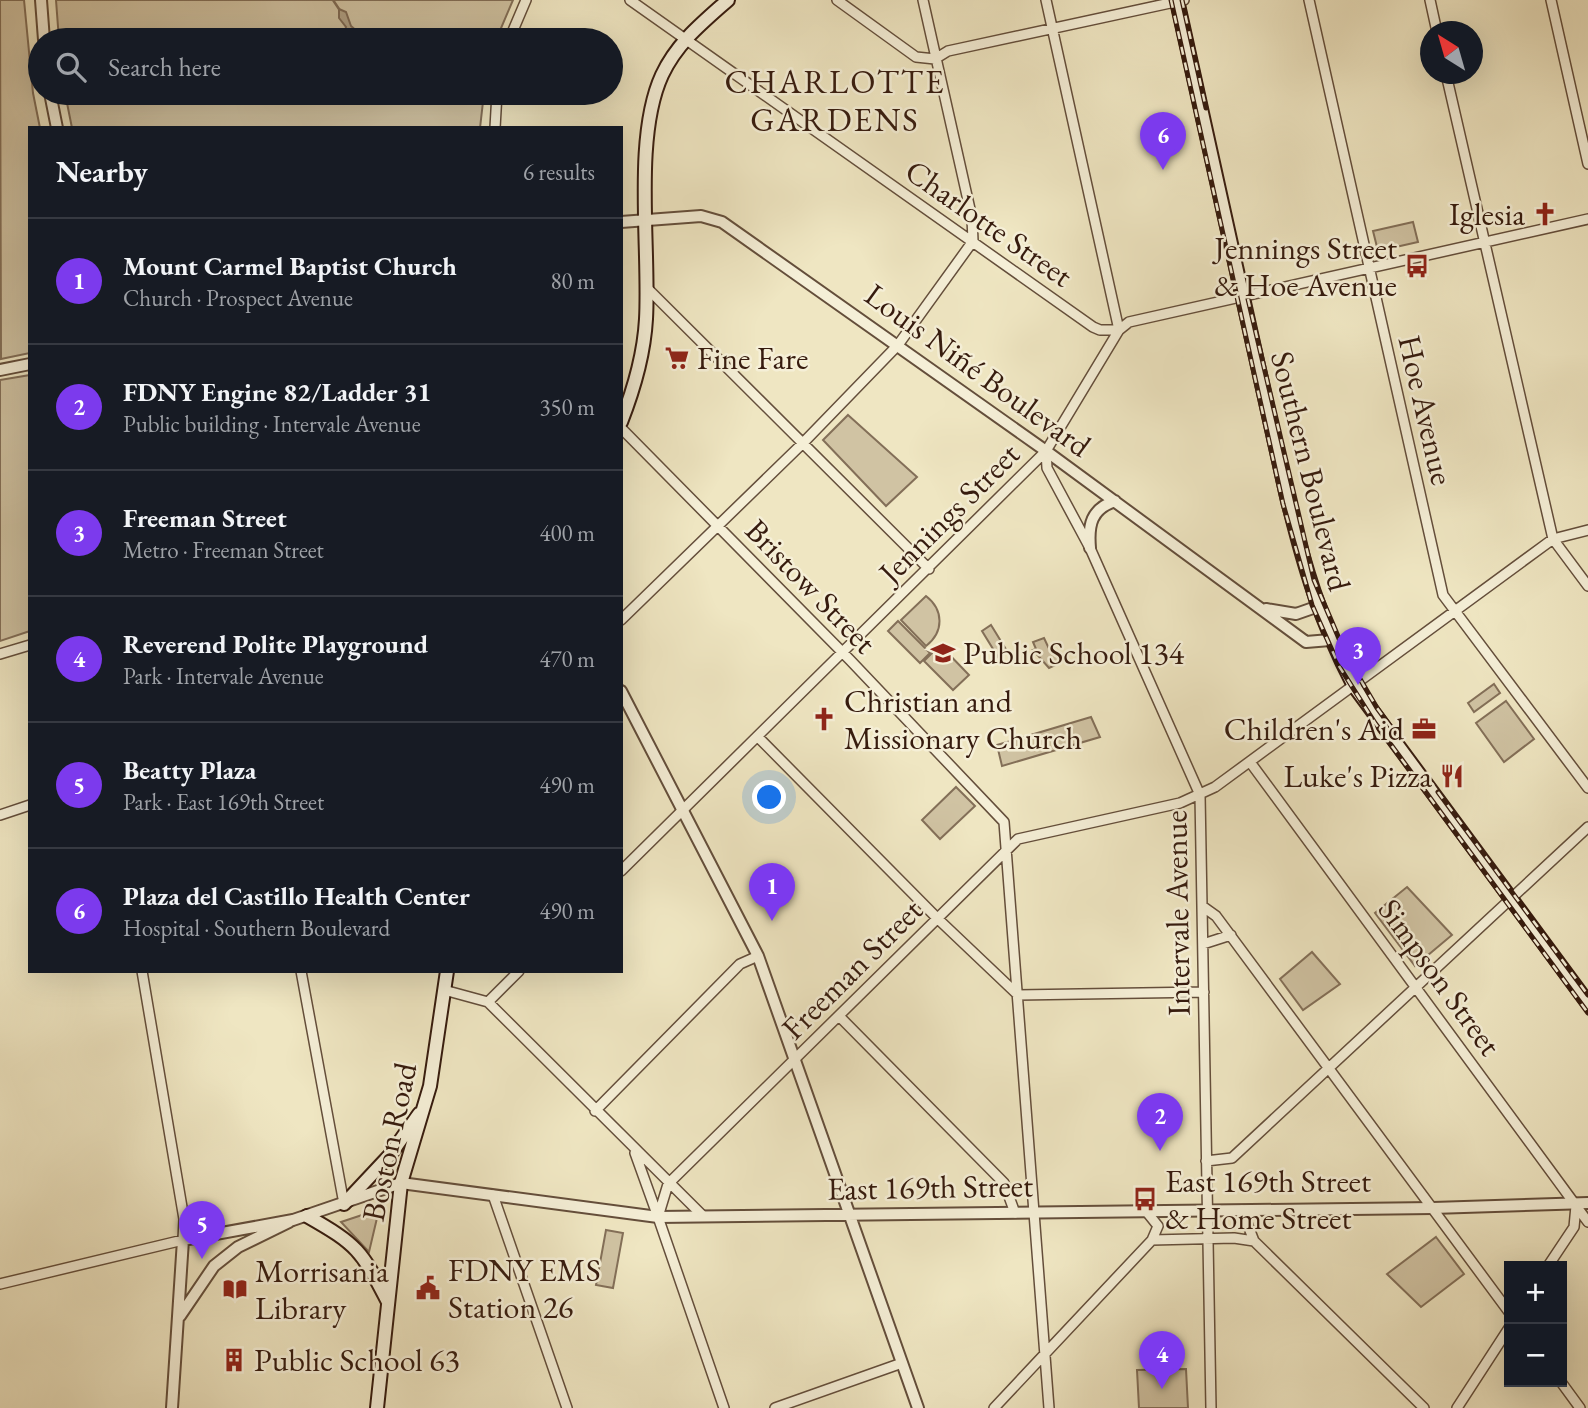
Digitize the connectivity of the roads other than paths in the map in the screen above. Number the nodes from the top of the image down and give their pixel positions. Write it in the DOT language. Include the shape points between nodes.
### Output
graph roads {
  1 [pos="41,0"];
  2 [pos="526,0"];
  3 [pos="630,0"];
  4 [pos="728,0"];
  5 [pos="837,0"];
  6 [pos="923,0"];
  7 [pos="1046,0"];
  8 [pos="1179,0"];
  9 [pos="1309,0"];
  10 [pos="1430,0"];
  11 [pos="1551,0"];
  12 [pos="1435,21"];
  13 [pos="43,28"];
  14 [pos="514,28"];
  15 [pos="1052,29"];
  16 [pos="685,39"];
  17 [pos="935,59"];
  18 [pos="1448,84"];
  19 [pos="52,105"];
  20 [pos="496,105"];
  21 [pos="57,126"];
  22 [pos="495,126"];
  23 [pos="1588,163"];
  24 [pos="646,219"];
  25 [pos="1588,219"];
  26 [pos="623,222"];
  27 [pos="973,241"];
  28 [pos="1484,242"];
  29 [pos="1368,268"];
  30 [pos="646,287"];
  31 [pos="1243,296"];
  32 [pos="1119,330"];
  33 [pos="898,345"];
  34 [pos="28,364"];
  35 [pos="0,370"];
  36 [pos="623,416"];
  37 [pos="623,430"];
  38 [pos="803,443"];
  39 [pos="1046,451"];
  40 [pos="1115,501"];
  41 [pos="719,527"];
  42 [pos="1588,530"];
  43 [pos="1553,539"];
  44 [pos="1090,548"];
  45 [pos="929,569"];
  46 [pos="1588,586"];
  47 [pos="1317,607"];
  48 [pos="1264,609"];
  49 [pos="1455,610"];
  50 [pos="623,618"];
  51 [pos="1330,640"];
  52 [pos="28,646"];
  53 [pos="843,653"];
  54 [pos="0,654"];
  55 [pos="1354,686"];
  56 [pos="623,695"];
  57 [pos="758,737"];
  58 [pos="1250,762"];
  59 [pos="1588,788"];
  60 [pos="1200,795"];
  61 [pos="28,806"];
  62 [pos="684,810"];
  63 [pos="0,815"];
  64 [pos="1588,827"];
  65 [pos="1008,848"];
  66 [pos="623,869"];
  67 [pos="1511,899"];
  68 [pos="1202,906"];
  69 [pos="938,919"];
  70 [pos="1231,935"];
  71 [pos="1203,944"];
  72 [pos="758,956"];
  73 [pos="142,973"];
  74 [pos="301,973"];
  75 [pos="447,973"];
  76 [pos="517,973"];
  77 [pos="1417,986"];
  78 [pos="444,990"];
  79 [pos="1204,992"];
  80 [pos="1018,995"];
  81 [pos="488,1002"];
  82 [pos="1588,1003"];
  83 [pos="839,1016"];
  84 [pos="795,1059"];
  85 [pos="1329,1068"];
  86 [pos="425,1105"];
  87 [pos="595,1111"];
  88 [pos="634,1151"];
  89 [pos="1206,1161"];
  90 [pos="401,1183"];
  91 [pos="668,1184"];
  92 [pos="493,1195"];
  93 [pos="1588,1203"];
  94 [pos="344,1204"];
  95 [pos="1576,1206"];
  96 [pos="1433,1208"];
  97 [pos="1242,1210"];
  98 [pos="1146,1211"];
  99 [pos="1206,1211"];
  100 [pos="1015,1213"];
  101 [pos="1034,1213"];
  102 [pos="850,1214"];
  103 [pos="307,1216"];
  104 [pos="703,1216"];
  105 [pos="658,1217"];
  106 [pos="293,1220"];
  107 [pos="1588,1222"];
  108 [pos="183,1240"];
  109 [pos="1152,1240"];
  110 [pos="1207,1240"];
  111 [pos="1254,1241"];
  112 [pos="1551,1261"];
  113 [pos="0,1284"];
  114 [pos="388,1303"];
  115 [pos="1504,1305"];
  116 [pos="178,1318"];
  117 [pos="1504,1336"];
  118 [pos="1045,1354"];
  119 [pos="902,1363"];
  120 [pos="1565,1387"];
  121 [pos="172,1408"];
  122 [pos="377,1408"];
  123 [pos="567,1408"];
  124 [pos="724,1408"];
  125 [pos="775,1408"];
  126 [pos="918,1408"];
  127 [pos="994,1408"];
  128 [pos="1049,1408"];
  129 [pos="1212,1408"];
  130 [pos="1424,1408"];
  131 [pos="1457,1408"];
  132 [pos="1580,1408"];
  1 -- 13 [label="street"];
  2 -- 14 [label="street"];
  3 -- 16 [label="street, Charlotte Street"];
  4 -- 16 [label="main road"];
  5 -- 17 [label="street" via="916,57"];
  6 -- 17 [label="street"];
  7 -- 15 [label="street"];
  8 -- 15 [label="street"];
  8 -- 31 [label="main road, Southern Boulevard"];
  9 -- 29 [label="street, Hoe Avenue"];
  10 -- 12 [label="street"];
  11 -- 23 [label="street"];
  15 -- 17 [label="street" via="948,51"];
  15 -- 32 [label="street"];
  16 -- 24 [label="main road" via="661,77 651,110"];
  16 -- 27 [label="street, Charlotte Street"];
  17 -- 27 [label="street" via="974,228"];
  18 -- 28 [label="street"];
  19 -- 21 [label="street"];
  20 -- 22 [label="street"];
  24 -- 26 [label="street, Louis Niñé Boulevard"];
  24 -- 30 [label="main road"];
  24 -- 33 [label="street, Louis Niñé Boulevard" via="701,216 722,222"];
  25 -- 28 [label="street"];
  27 -- 32 [label="street, Charlotte Street" via="1093,327"];
  27 -- 33 [label="street"];
  28 -- 29 [label="street"];
  28 -- 43 [label="street"];
  29 -- 31 [label="street"];
  29 -- 49 [label="street, Hoe Avenue" via="1443,596"];
  30 -- 36 [label="main road" via="642,354"];
  30 -- 38 [label="street"];
  31 -- 32 [label="street" via="1129,322"];
  31 -- 47 [label="main road, Southern Boulevard" via="1286,492"];
  32 -- 39 [label="street, Jennings Street"];
  33 -- 38 [label="street"];
  33 -- 39 [label="street, Louis Niñé Boulevard"];
  34 -- 35 [label="street"];
  37 -- 41 [label="street, Bristow Street"];
  38 -- 41 [label="street"];
  38 -- 45 [label="street"];
  39 -- 40 [label="street, Louis Niñé Boulevard"];
  39 -- 44 [label="street, Intervale Avenue" via="1047,468"];
  39 -- 45 [label="street, Jennings Street"];
  40 -- 44 [label="street" via="1093,515 1088,527"];
  40 -- 48 [label="street, Louis Niñé Boulevard"];
  41 -- 50 [label="street"];
  41 -- 53 [label="street, Bristow Street"];
  42 -- 43 [label="street, Freeman Street"];
  43 -- 46 [label="street"];
  43 -- 49 [label="street, Freeman Street"];
  44 -- 60 [label="street, Intervale Avenue"];
  45 -- 53 [label="street, Jennings Street"];
  47 -- 48 [label="street, Louis Niñé Boulevard" via="1296,614"];
  47 -- 51 [label="main road, Southern Boulevard"];
  48 -- 51 [label="street, Louis Niñé Boulevard" via="1306,642"];
  49 -- 55 [label="street, Freeman Street"];
  49 -- 59 [label="street, Hoe Avenue"];
  51 -- 55 [label="main road, Southern Boulevard"];
  52 -- 54 [label="street"];
  53 -- 57 [label="street, Jennings Street"];
  53 -- 65 [label="street, Bristow Street" via="1004,822"];
  55 -- 58 [label="street, Freeman Street"];
  55 -- 67 [label="main road, Southern Boulevard"];
  56 -- 62 [label="street"];
  57 -- 62 [label="street, Jennings Street"];
  57 -- 69 [label="street"];
  58 -- 60 [label="street, Freeman Street"];
  58 -- 77 [label="street, Simpson Street"];
  60 -- 65 [label="street, Freeman Street" via="1025,836"];
  60 -- 68 [label="street, Intervale Avenue"];
  61 -- 63 [label="street"];
  62 -- 66 [label="street, Jennings Street"];
  62 -- 72 [label="street"];
  64 -- 67 [label="street"];
  65 -- 69 [label="street, Freeman Street"];
  65 -- 80 [label="street, Bristow Street"];
  67 -- 77 [label="street"];
  67 -- 82 [label="main road, Southern Boulevard"];
  68 -- 70 [label="street"];
  68 -- 71 [label="street, Intervale Avenue"];
  69 -- 80 [label="street"];
  69 -- 83 [label="street, Freeman Street"];
  70 -- 71 [label="street"];
  70 -- 85 [label="street"];
  71 -- 79 [label="street, Intervale Avenue"];
  72 -- 84 [label="street"];
  72 -- 87 [label="street" via="740,964"];
  73 -- 108 [label="street" via="184,1219"];
  74 -- 94 [label="street"];
  75 -- 78 [label="main road, Boston Road"];
  76 -- 81 [label="street"];
  77 -- 85 [label="street"];
  77 -- 95 [label="street, Simpson Street"];
  78 -- 81 [label="street"];
  78 -- 86 [label="main road, Boston Road"];
  79 -- 80 [label="street"];
  79 -- 89 [label="street, Intervale Avenue"];
  80 -- 101 [label="street, Bristow Street"];
  81 -- 87 [label="street"];
  83 -- 84 [label="street, Freeman Street"];
  83 -- 100 [label="street" via="1004,1183"];
  84 -- 91 [label="street, Freeman Street"];
  84 -- 102 [label="street"];
  85 -- 89 [label="street" via="1232,1158"];
  85 -- 96 [label="street"];
  86 -- 90 [label="main road, Boston Road"];
  86 -- 94 [label="main road" via="390,1156"];
  87 -- 88 [label="street"];
  88 -- 91 [label="street"];
  88 -- 105 [label="street"];
  89 -- 99 [label="street, Intervale Avenue"];
  90 -- 92 [label="street, East 169th Street"];
  90 -- 94 [label="street, East 169th Street"];
  90 -- 114 [label="main road, Boston Road"];
  91 -- 104 [label="street"];
  91 -- 105 [label="street"];
  92 -- 105 [label="street, East 169th Street"];
  92 -- 123 [label="street"];
  93 -- 95 [label="street, East 169th Street"];
  94 -- 103 [label="street, East 169th Street"];
  95 -- 96 [label="street, East 169th Street"];
  95 -- 107 [label="street, Simpson Street"];
  95 -- 112 [label="street" via="1574,1227"];
  96 -- 97 [label="street, East 169th Street"];
  96 -- 115 [label="street"];
  97 -- 99 [label="street, East 169th Street"];
  97 -- 111 [label="street"];
  98 -- 99 [label="street, East 169th Street"];
  98 -- 101 [label="street, East 169th Street"];
  98 -- 109 [label="street" via="1158,1226"];
  99 -- 110 [label="street, Intervale Avenue"];
  100 -- 101 [label="street, East 169th Street"];
  100 -- 102 [label="street, East 169th Street"];
  101 -- 118 [label="street, Bristow Street"];
  102 -- 104 [label="street, East 169th Street"];
  102 -- 119 [label="street"];
  103 -- 106 [label="street, East 169th Street"];
  103 -- 114 [label="main road" via="360,1251"];
  104 -- 105 [label="street, East 169th Street"];
  105 -- 124 [label="street"];
  106 -- 108 [label="street, East 169th Street"];
  106 -- 116 [label="street, East 169th Street" via="239,1247 214,1266"];
  108 -- 113 [label="street, East 169th Street"];
  108 -- 116 [label="street"];
  109 -- 110 [label="street"];
  109 -- 118 [label="street"];
  110 -- 111 [label="street"];
  110 -- 129 [label="street, Intervale Avenue"];
  111 -- 130 [label="street"];
  114 -- 122 [label="main road, Boston Road"];
  116 -- 121 [label="street"];
  117 -- 131 [label="street"];
  118 -- 127 [label="street"];
  118 -- 128 [label="street, Bristow Street"];
  119 -- 125 [label="street"];
  119 -- 126 [label="street"];
  120 -- 132 [label="street"];
}
